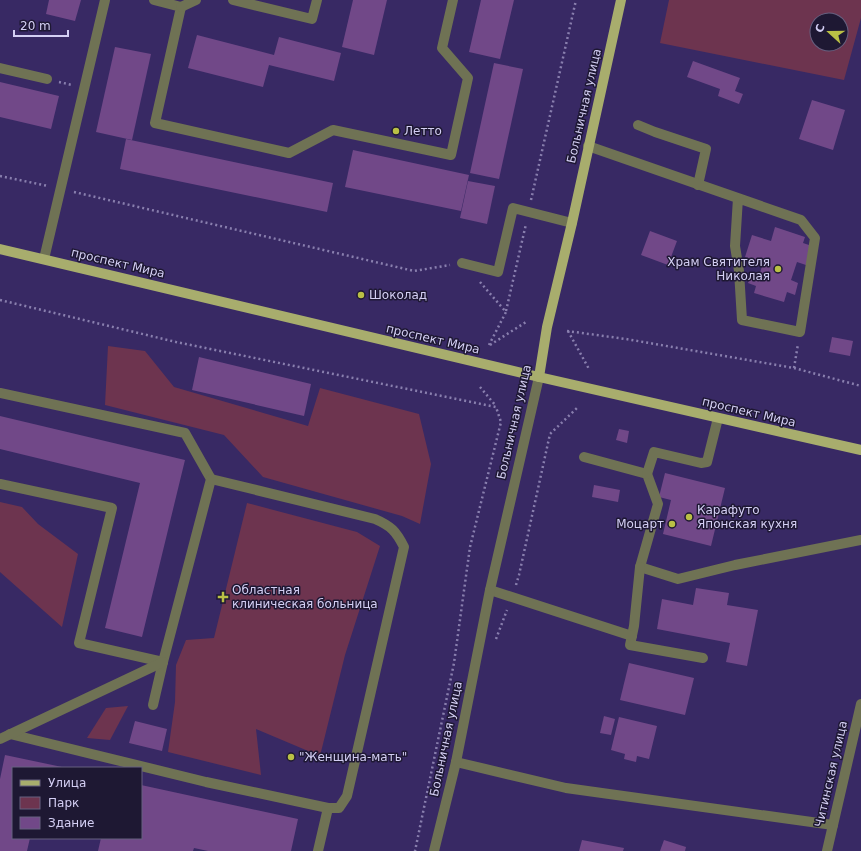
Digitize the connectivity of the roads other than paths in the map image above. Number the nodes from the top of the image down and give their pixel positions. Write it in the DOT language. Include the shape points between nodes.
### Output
graph roads {
  1 [pos="105,0"];
  2 [pos="154,0"];
  3 [pos="196,0"];
  4 [pos="233,0"];
  5 [pos="316,0"];
  6 [pos="453,0"];
  7 [pos="621,0"];
  8 [pos="181,6"];
  9 [pos="0,68"];
  10 [pos="47,79"];
  11 [pos="638,125"];
  12 [pos="588,146"];
  13 [pos="698,185"];
  14 [pos="738,198"];
  15 [pos="572,222"];
  16 [pos="0,249"];
  17 [pos="44,259"];
  18 [pos="462,263"];
  19 [pos="538,377"];
  20 [pos="0,393"];
  21 [pos="718,418"];
  22 [pos="861,450"];
  23 [pos="584,457"];
  24 [pos="647,474"];
  25 [pos="211,479"];
  26 [pos="0,484"];
  27 [pos="861,540"];
  28 [pos="640,568"];
  29 [pos="490,590"];
  30 [pos="632,636"];
  31 [pos="703,658"];
  32 [pos="163,662"];
  33 [pos="861,704"];
  34 [pos="153,705"];
  35 [pos="10,734"];
  36 [pos="0,739"];
  37 [pos="456,762"];
  38 [pos="328,808"];
  39 [pos="833,825"];
  40 [pos="318,851"];
  41 [pos="434,851"];
  42 [pos="827,851"];
  1 -- 17 [label="street"];
  2 -- 8 [label="street"];
  3 -- 8 [label="street"];
  4 -- 5 [label="street" via="312,19"];
  6 -- 8 [label="street" via="442,48 468,78 451,155 333,130 289,153 155,123"];
  7 -- 12 [label="main road, Больничная улица"];
  9 -- 10 [label="street"];
  11 -- 13 [label="street" via="706,150"];
  12 -- 13 [label="street"];
  12 -- 15 [label="main road, Больничная улица"];
  13 -- 14 [label="street"];
  14 -- 14 [label="street" via="801,220 815,238 800,332 742,320 735,246"];
  15 -- 18 [label="street" via="513,208 498,272"];
  15 -- 19 [label="main road, Больничная улица"];
  16 -- 17 [label="main road, проспект Мира"];
  17 -- 19 [label="main road, проспект Мира"];
  19 -- 21 [label="main road, проспект Мира"];
  19 -- 29 [label="street, Больничная улица"];
  20 -- 25 [label="street" via="186,433"];
  21 -- 22 [label="main road, проспект Мира"];
  21 -- 24 [label="street" via="708,462 701,463 654,452"];
  23 -- 24 [label="street"];
  24 -- 28 [label="street" via="658,504"];
  25 -- 32 [label="street"];
  25 -- 38 [label="street" via="375,519 397,533 404,547 347,796 339,808"];
  26 -- 32 [label="street" via="112,508 79,643"];
  27 -- 28 [label="street" via="678,579"];
  28 -- 30 [label="street"];
  29 -- 30 [label="street"];
  29 -- 37 [label="street, Больничная улица"];
  30 -- 31 [label="street" via="630,645"];
  32 -- 34 [label="street"];
  32 -- 35 [label="street"];
  33 -- 39 [label="street, Читинская улица"];
  35 -- 36 [label="street"];
  35 -- 38 [label="street" via="206,782"];
  37 -- 39 [label="street" via="566,788"];
  37 -- 41 [label="street, Больничная улица"];
  38 -- 40 [label="street"];
  39 -- 42 [label="street, Читинская улица"];
}
